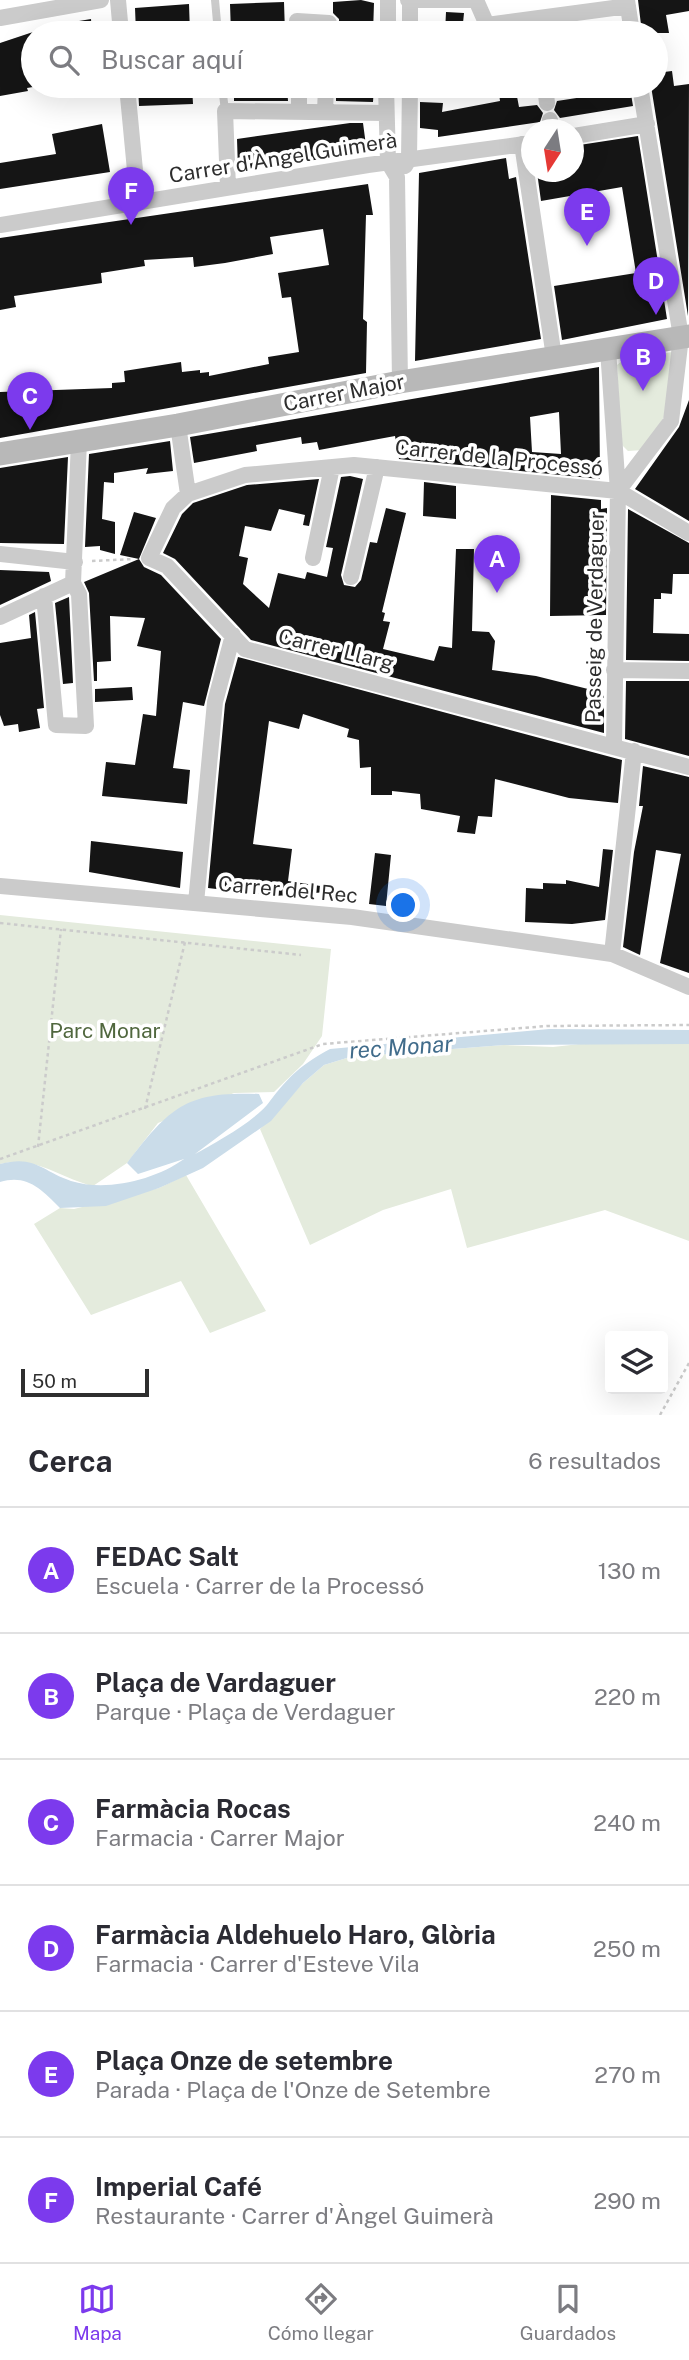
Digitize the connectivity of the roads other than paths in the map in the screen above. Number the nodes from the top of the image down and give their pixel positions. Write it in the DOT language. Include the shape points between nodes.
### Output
graph roads {
  1 [pos="101,0"];
  2 [pos="118,0"];
  3 [pos="215,0"];
  4 [pos="387,0"];
  5 [pos="410,0"];
  6 [pos="476,0"];
  7 [pos="627,3"];
  8 [pos="0,18"];
  9 [pos="120,21"];
  10 [pos="217,21"];
  11 [pos="388,21"];
  12 [pos="410,21"];
  13 [pos="485,21"];
  14 [pos="555,21"];
  15 [pos="630,21"];
  16 [pos="128,98"];
  17 [pos="223,98"];
  18 [pos="299,98"];
  19 [pos="326,98"];
  20 [pos="386,98"];
  21 [pos="410,98"];
  22 [pos="546,98"];
  23 [pos="642,98"];
  24 [pos="547,103"];
  25 [pos="225,111"];
  26 [pos="299,112"];
  27 [pos="325,112"];
  28 [pos="386,113"];
  29 [pos="647,124"];
  30 [pos="584,134"];
  31 [pos="521,145"];
  32 [pos="409,159"];
  33 [pos="388,162"];
  34 [pos="397,177"];
  35 [pos="532,182"];
  36 [pos="228,187"];
  37 [pos="138,202"];
  38 [pos="0,225"];
  39 [pos="685,337"];
  40 [pos="608,350"];
  41 [pos="554,357"];
  42 [pos="400,382"];
  43 [pos="178,425"];
  44 [pos="79,441"];
  45 [pos="0,454"];
  46 [pos="332,467"];
  47 [pos="377,467"];
  48 [pos="618,491"];
  49 [pos="188,494"];
  50 [pos="689,533"];
  51 [pos="0,554"];
  52 [pos="313,558"];
  53 [pos="75,562"];
  54 [pos="351,577"];
  55 [pos="73,583"];
  56 [pos="44,596"];
  57 [pos="0,617"];
  58 [pos="233,635"];
  59 [pos="614,670"];
  60 [pos="689,671"];
  61 [pos="614,745"];
  62 [pos="634,751"];
  63 [pos="689,767"];
  64 [pos="0,886"];
  65 [pos="196,903"];
  66 [pos="612,954"];
  67 [pos="689,987"];
  1 -- 8 [label="street"];
  2 -- 9 [label="street"];
  3 -- 10 [label="lane"];
  4 -- 11 [label="street"];
  5 -- 6 [label="street"];
  5 -- 12 [label="street"];
  6 -- 13 [label="street"];
  7 -- 14 [label="street"];
  7 -- 15 [label="street"];
  16 -- 37 [label="street"];
  17 -- 25 [label="lane"];
  18 -- 26 [label="street"];
  19 -- 27 [label="street"];
  20 -- 28 [label="street"];
  21 -- 32 [label="street"];
  22 -- 24 [label="street"];
  23 -- 29 [label="street"];
  25 -- 26 [label="street"];
  25 -- 36 [label="street"];
  26 -- 27 [label="street"];
  27 -- 28 [label="street"];
  28 -- 33 [label="street"];
  29 -- 30 [label="street"];
  29 -- 39 [label="street"];
  31 -- 32 [label="street, Carrer d'Àngel Guimerà"];
  32 -- 33 [label="street, Carrer d'Àngel Guimerà"];
  32 -- 34 [label="street"];
  33 -- 34 [label="street"];
  33 -- 36 [label="street, Carrer d'Àngel Guimerà"];
  34 -- 42 [label="street"];
  35 -- 41 [label="street"];
  36 -- 37 [label="street, Carrer d'Àngel Guimerà"];
  37 -- 38 [label="street, Carrer d'Àngel Guimerà"];
  39 -- 40 [label="street, Carrer Major"];
  39 -- 48 [label="street" via="671,421"];
  40 -- 41 [label="street, Carrer Major"];
  40 -- 48 [label="street, Passeig de Verdaguer"];
  41 -- 42 [label="street, Carrer Major"];
  42 -- 43 [label="street, Carrer Major"];
  43 -- 44 [label="street, Carrer Major"];
  43 -- 49 [label="street"];
  44 -- 45 [label="street, Carrer Major"];
  44 -- 53 [label="street"];
  46 -- 47 [label="street, Carrer de la Processó"];
  46 -- 49 [label="street, Carrer de la Processó" via="245,475"];
  46 -- 52 [label="street"];
  47 -- 48 [label="street, Carrer de la Processó"];
  47 -- 54 [label="street, Carrer de la Processó"];
  48 -- 50 [label="street, Carrer de la Processó"];
  48 -- 59 [label="street, Passeig de Verdaguer"];
  49 -- 58 [label="street, Carrer Llarg" via="173,508 149,558 167,566"];
  51 -- 53 [label="street"];
  53 -- 55 [label="street"];
  55 -- 56 [label="street"];
  55 -- 56 [label="street" via="79,594 86,726 55,726"];
  56 -- 57 [label="street"];
  58 -- 61 [label="street, Carrer Llarg" via="245,649"];
  58 -- 65 [label="street" via="215,702"];
  59 -- 60 [label="street"];
  59 -- 61 [label="street, Passeig de Verdaguer"];
  61 -- 62 [label="street, Carrer Llarg"];
  62 -- 63 [label="street, Carrer Llarg"];
  62 -- 66 [label="street"];
  64 -- 65 [label="street, Carrer del Rec"];
  65 -- 66 [label="street, Carrer del Rec" via="352,917"];
  66 -- 67 [label="street, Carrer del Rec"];
}
